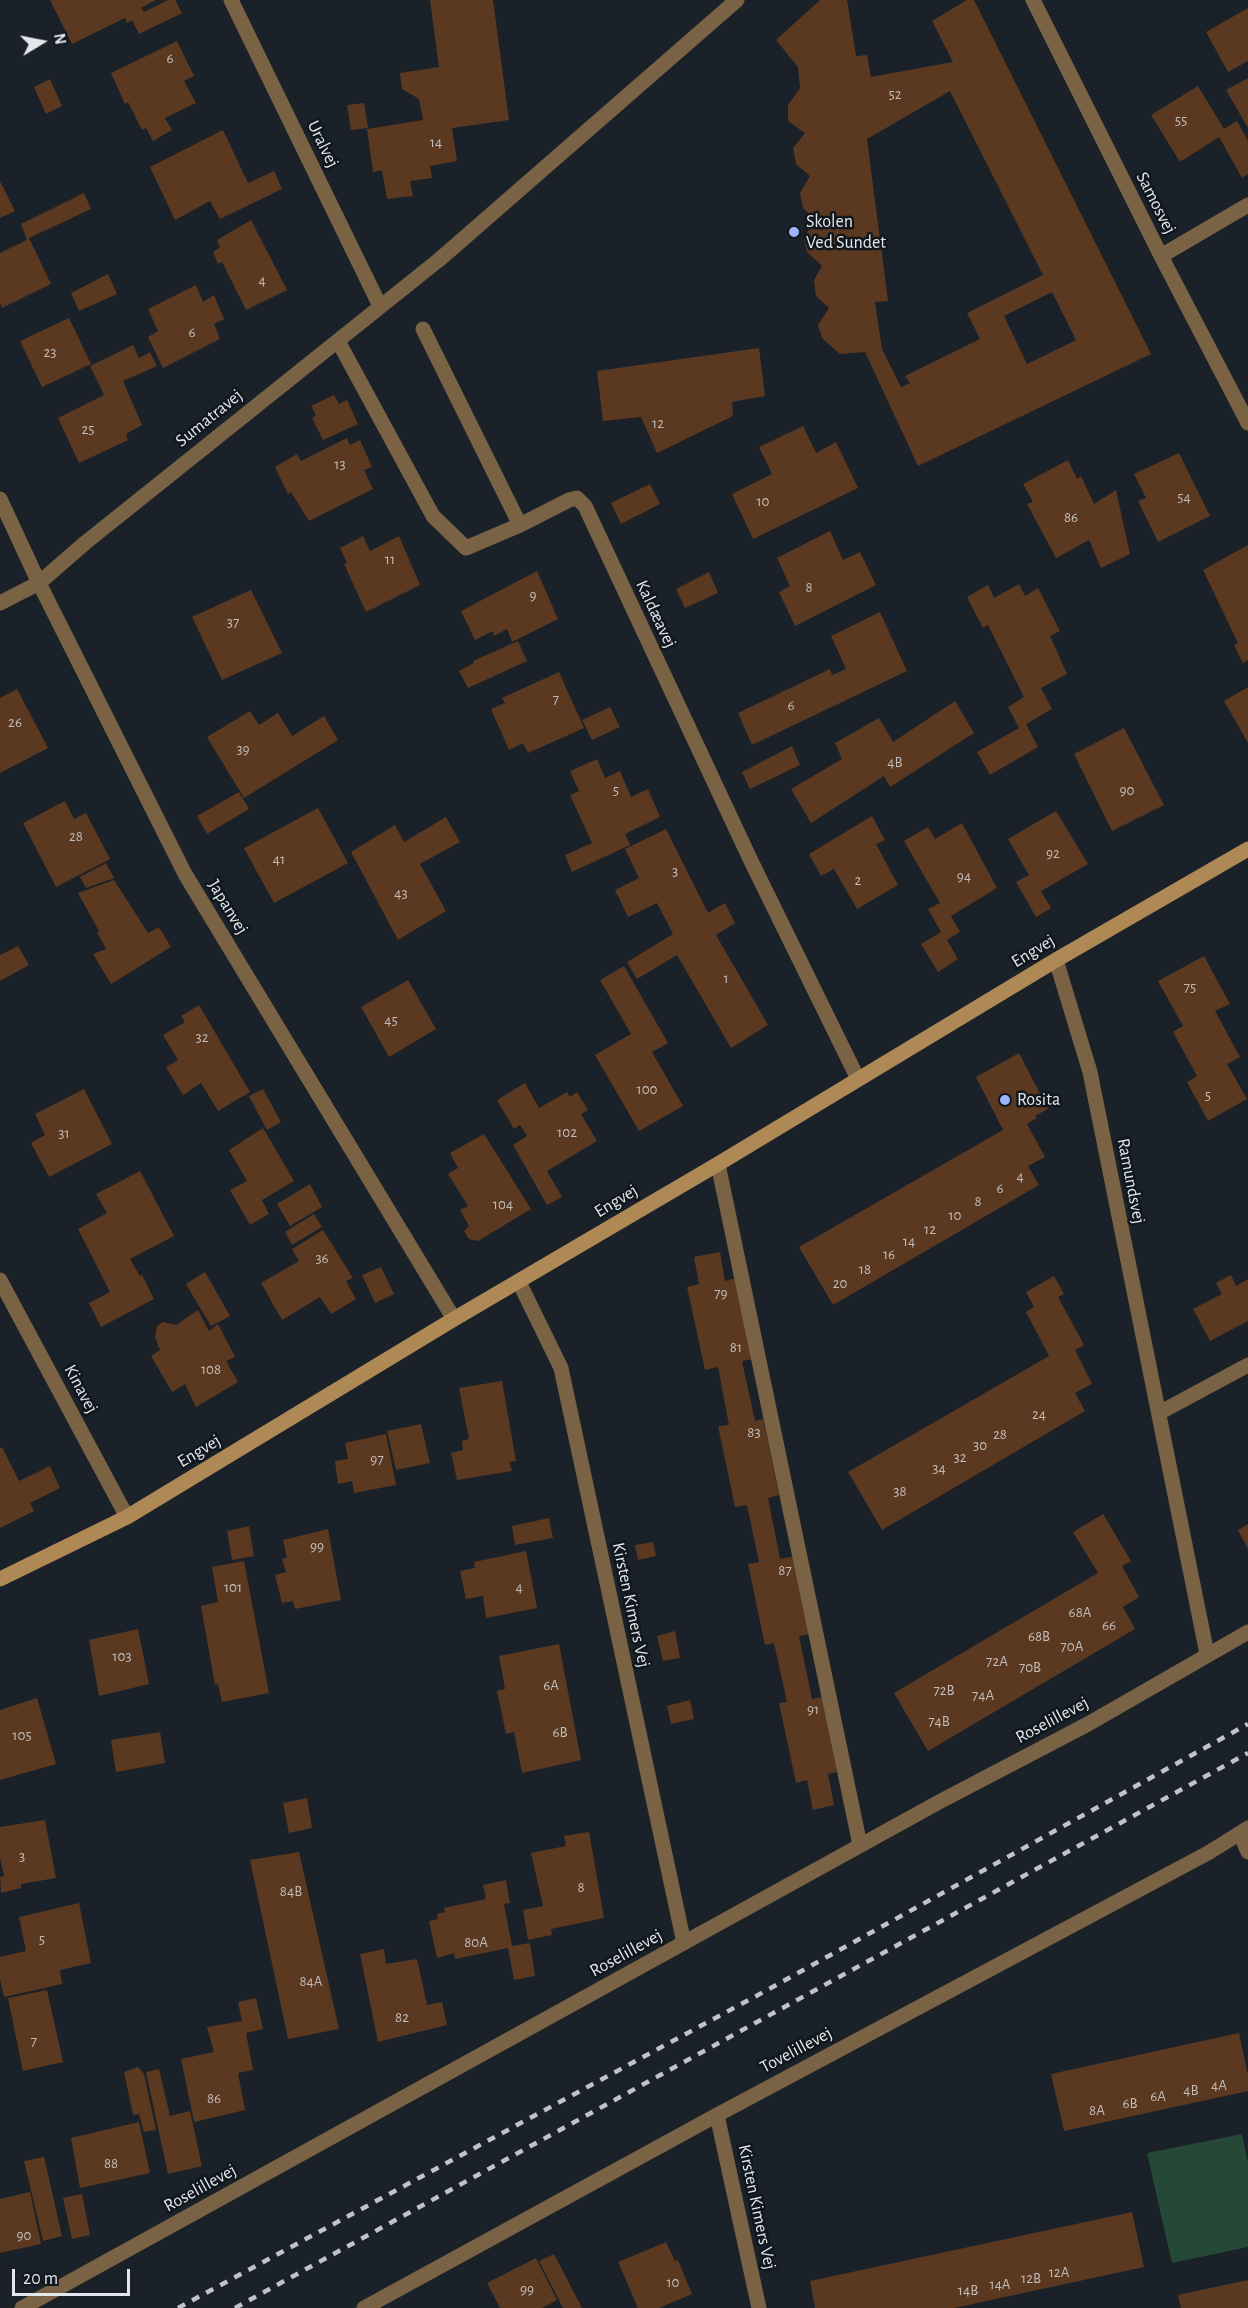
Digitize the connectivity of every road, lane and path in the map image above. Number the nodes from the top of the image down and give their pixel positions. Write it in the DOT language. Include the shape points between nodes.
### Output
graph roads {
  1 [pos="231,0"];
  2 [pos="737,0"];
  3 [pos="1033,0"];
  4 [pos="1248,205"];
  5 [pos="1161,256"];
  6 [pos="380,306"];
  7 [pos="423,329"];
  8 [pos="338,340"];
  9 [pos="1248,423"];
  10 [pos="0,499"];
  11 [pos="520,525"];
  12 [pos="39,583"];
  13 [pos="0,603"];
  14 [pos="1248,849"];
  15 [pos="1056,960"];
  16 [pos="858,1079"];
  17 [pos="717,1164"];
  18 [pos="0,1280"];
  19 [pos="519,1282"];
  20 [pos="454,1319"];
  21 [pos="1248,1365"];
  22 [pos="1159,1413"];
  23 [pos="127,1517"];
  24 [pos="0,1579"];
  25 [pos="1248,1632"];
  26 [pos="1207,1654"];
  27 [pos="1244,1831"];
  28 [pos="860,1845"];
  29 [pos="1248,1852"];
  30 [pos="684,1943"];
  31 [pos="717,2115"];
  32 [pos="22,2308"];
  33 [pos="364,2308"];
  34 [pos="759,2308"];
  1 -- 6 [label="street, Uralvej"];
  2 -- 6 [label="street, Sumatravej" via="440,259"];
  3 -- 5 [label="street, Samosvej"];
  4 -- 5 [label="street"];
  5 -- 9 [label="street, Samosvej"];
  6 -- 8 [label="street, Sumatravej"];
  7 -- 11 [label="street"];
  8 -- 11 [label="street, Kaldæavej" via="433,516 466,548"];
  8 -- 12 [label="street, Sumatravej"];
  10 -- 12 [label="street, Japanvej"];
  11 -- 16 [label="street, Kaldæavej" via="569,500 577,498 585,506"];
  12 -- 13 [label="street, Sumatravej"];
  12 -- 20 [label="street, Japanvej" via="185,874"];
  14 -- 15 [label="street, Engvej"];
  15 -- 16 [label="street, Engvej"];
  15 -- 22 [label="street, Ramundsvej" via="1090,1072"];
  16 -- 17 [label="street, Engvej"];
  17 -- 19 [label="street, Engvej"];
  17 -- 28 [label="street"];
  18 -- 23 [label="street, Kinavej"];
  19 -- 20 [label="street, Engvej"];
  19 -- 30 [label="street, Kirsten Kimers Vej" via="561,1368"];
  20 -- 23 [label="street, Engvej"];
  21 -- 22 [label="street"];
  22 -- 26 [label="street, Ramundsvej"];
  23 -- 24 [label="street, Engvej"];
  25 -- 26 [label="street, Roselillevej"];
  26 -- 28 [label="street, Roselillevej" via="1088,1724"];
  27 -- 29 [label="street"];
  27 -- 31 [label="street, Tovelillevej"];
  28 -- 30 [label="street, Roselillevej"];
  30 -- 32 [label="street, Roselillevej"];
  31 -- 33 [label="street, Tovelillevej"];
  31 -- 34 [label="street, Kirsten Kimers Vej"];
}
